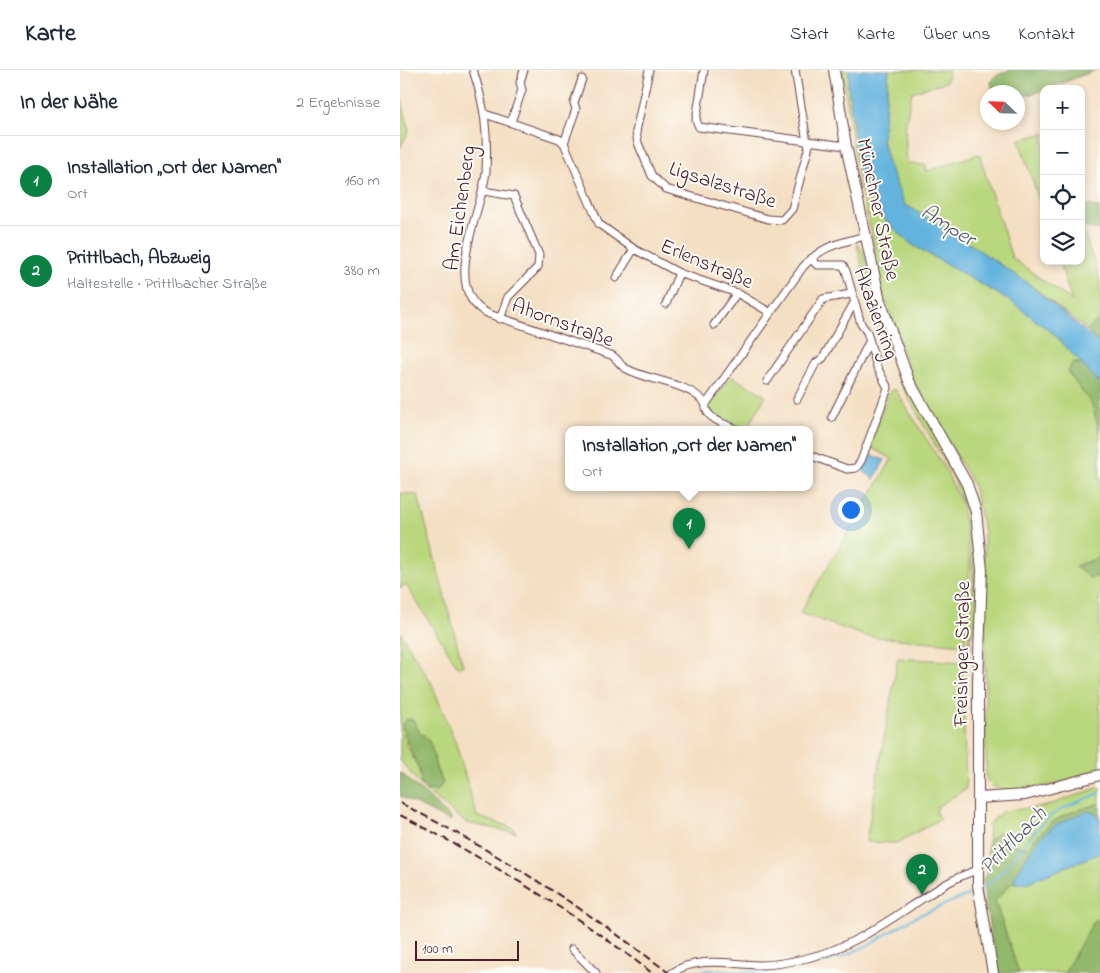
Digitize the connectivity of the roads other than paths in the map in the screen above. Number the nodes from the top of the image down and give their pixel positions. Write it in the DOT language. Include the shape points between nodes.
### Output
graph roads {
  1 [pos="473,70"];
  2 [pos="524,70"];
  3 [pos="649,70"];
  4 [pos="704,70"];
  5 [pos="795,70"];
  6 [pos="834,70"];
  7 [pos="582,79"];
  8 [pos="485,114"];
  9 [pos="511,122"];
  10 [pos="808,142"];
  11 [pos="564,143"];
  12 [pos="846,146"];
  13 [pos="483,191"];
  14 [pos="865,236"];
  15 [pos="634,249"];
  16 [pos="811,259"];
  17 [pos="679,273"];
  18 [pos="616,278"];
  19 [pos="467,293"];
  20 [pos="737,293"];
  21 [pos="851,294"];
  22 [pos="854,303"];
  23 [pos="666,304"];
  24 [pos="771,313"];
  25 [pos="500,319"];
  26 [pos="714,325"];
  27 [pos="868,344"];
  28 [pos="898,354"];
  29 [pos="767,381"];
  30 [pos="797,399"];
  31 [pos="706,404"];
  32 [pos="832,417"];
  33 [pos="730,426"];
  34 [pos="813,456"];
  35 [pos="1100,775"];
  36 [pos="979,798"];
  37 [pos="978,870"];
  38 [pos="572,949"];
  39 [pos="596,973"];
  40 [pos="672,973"];
  41 [pos="992,973"];
  1 -- 8 [label="street, Am Eichenberg"];
  2 -- 9 [label="street" via="520,82 522,90"];
  3 -- 10 [label="street, Ligsalzstraße" via="636,132 652,176 666,189 768,220 782,220 792,209"];
  4 -- 10 [label="street" via="696,120 699,127"];
  5 -- 10 [label="street, Ligsalzstraße"];
  6 -- 12 [label="main road, Münchner Straße"];
  7 -- 11 [label="street"];
  8 -- 9 [label="street"];
  8 -- 13 [label="street, Am Eichenberg" via="488,130"];
  9 -- 11 [label="street"];
  10 -- 12 [label="street"];
  11 -- 15 [label="street, Erlenstraße" via="599,224"];
  12 -- 14 [label="main road, Münchner Straße"];
  13 -- 19 [label="street, Am Eichenberg" via="465,267"];
  13 -- 25 [label="street" via="514,196 539,255 538,267 508,298"];
  14 -- 16 [label="street, Akazienring" via="824,248"];
  14 -- 28 [label="main road, Münchner Straße" via="876,286"];
  15 -- 17 [label="street, Erlenstraße"];
  15 -- 18 [label="street"];
  16 -- 21 [label="street, Akazienring" via="818,265 842,265"];
  16 -- 24 [label="street, Akazienring"];
  17 -- 20 [label="street, Erlenstraße"];
  17 -- 23 [label="street"];
  19 -- 25 [label="street, Ahornstraße" via="481,311"];
  20 -- 24 [label="street, Erlenstraße"];
  20 -- 26 [label="street"];
  21 -- 22 [label="street, Akazienring"];
  21 -- 29 [label="street" via="823,299"];
  22 -- 27 [label="street, Akazienring" via="867,332"];
  22 -- 30 [label="street"];
  24 -- 31 [label="street, Akazienring"];
  25 -- 31 [label="street, Ahornstraße" via="611,355 624,368 684,390"];
  27 -- 32 [label="street"];
  27 -- 34 [label="street, Akazienring" via="888,388 861,461 856,468 847,469"];
  28 -- 36 [label="main road, Freisinger Straße" via="919,400 967,484 976,512 982,570"];
  31 -- 33 [label="street" via="708,415"];
  35 -- 36 [label="main road" via="1025,795"];
  36 -- 37 [label="main road, Freisinger Straße"];
  37 -- 40 [label="street" via="950,881 843,948 766,965 689,964"];
  37 -- 41 [label="main road, Freisinger Straße"];
  38 -- 39 [label="street"];
}
